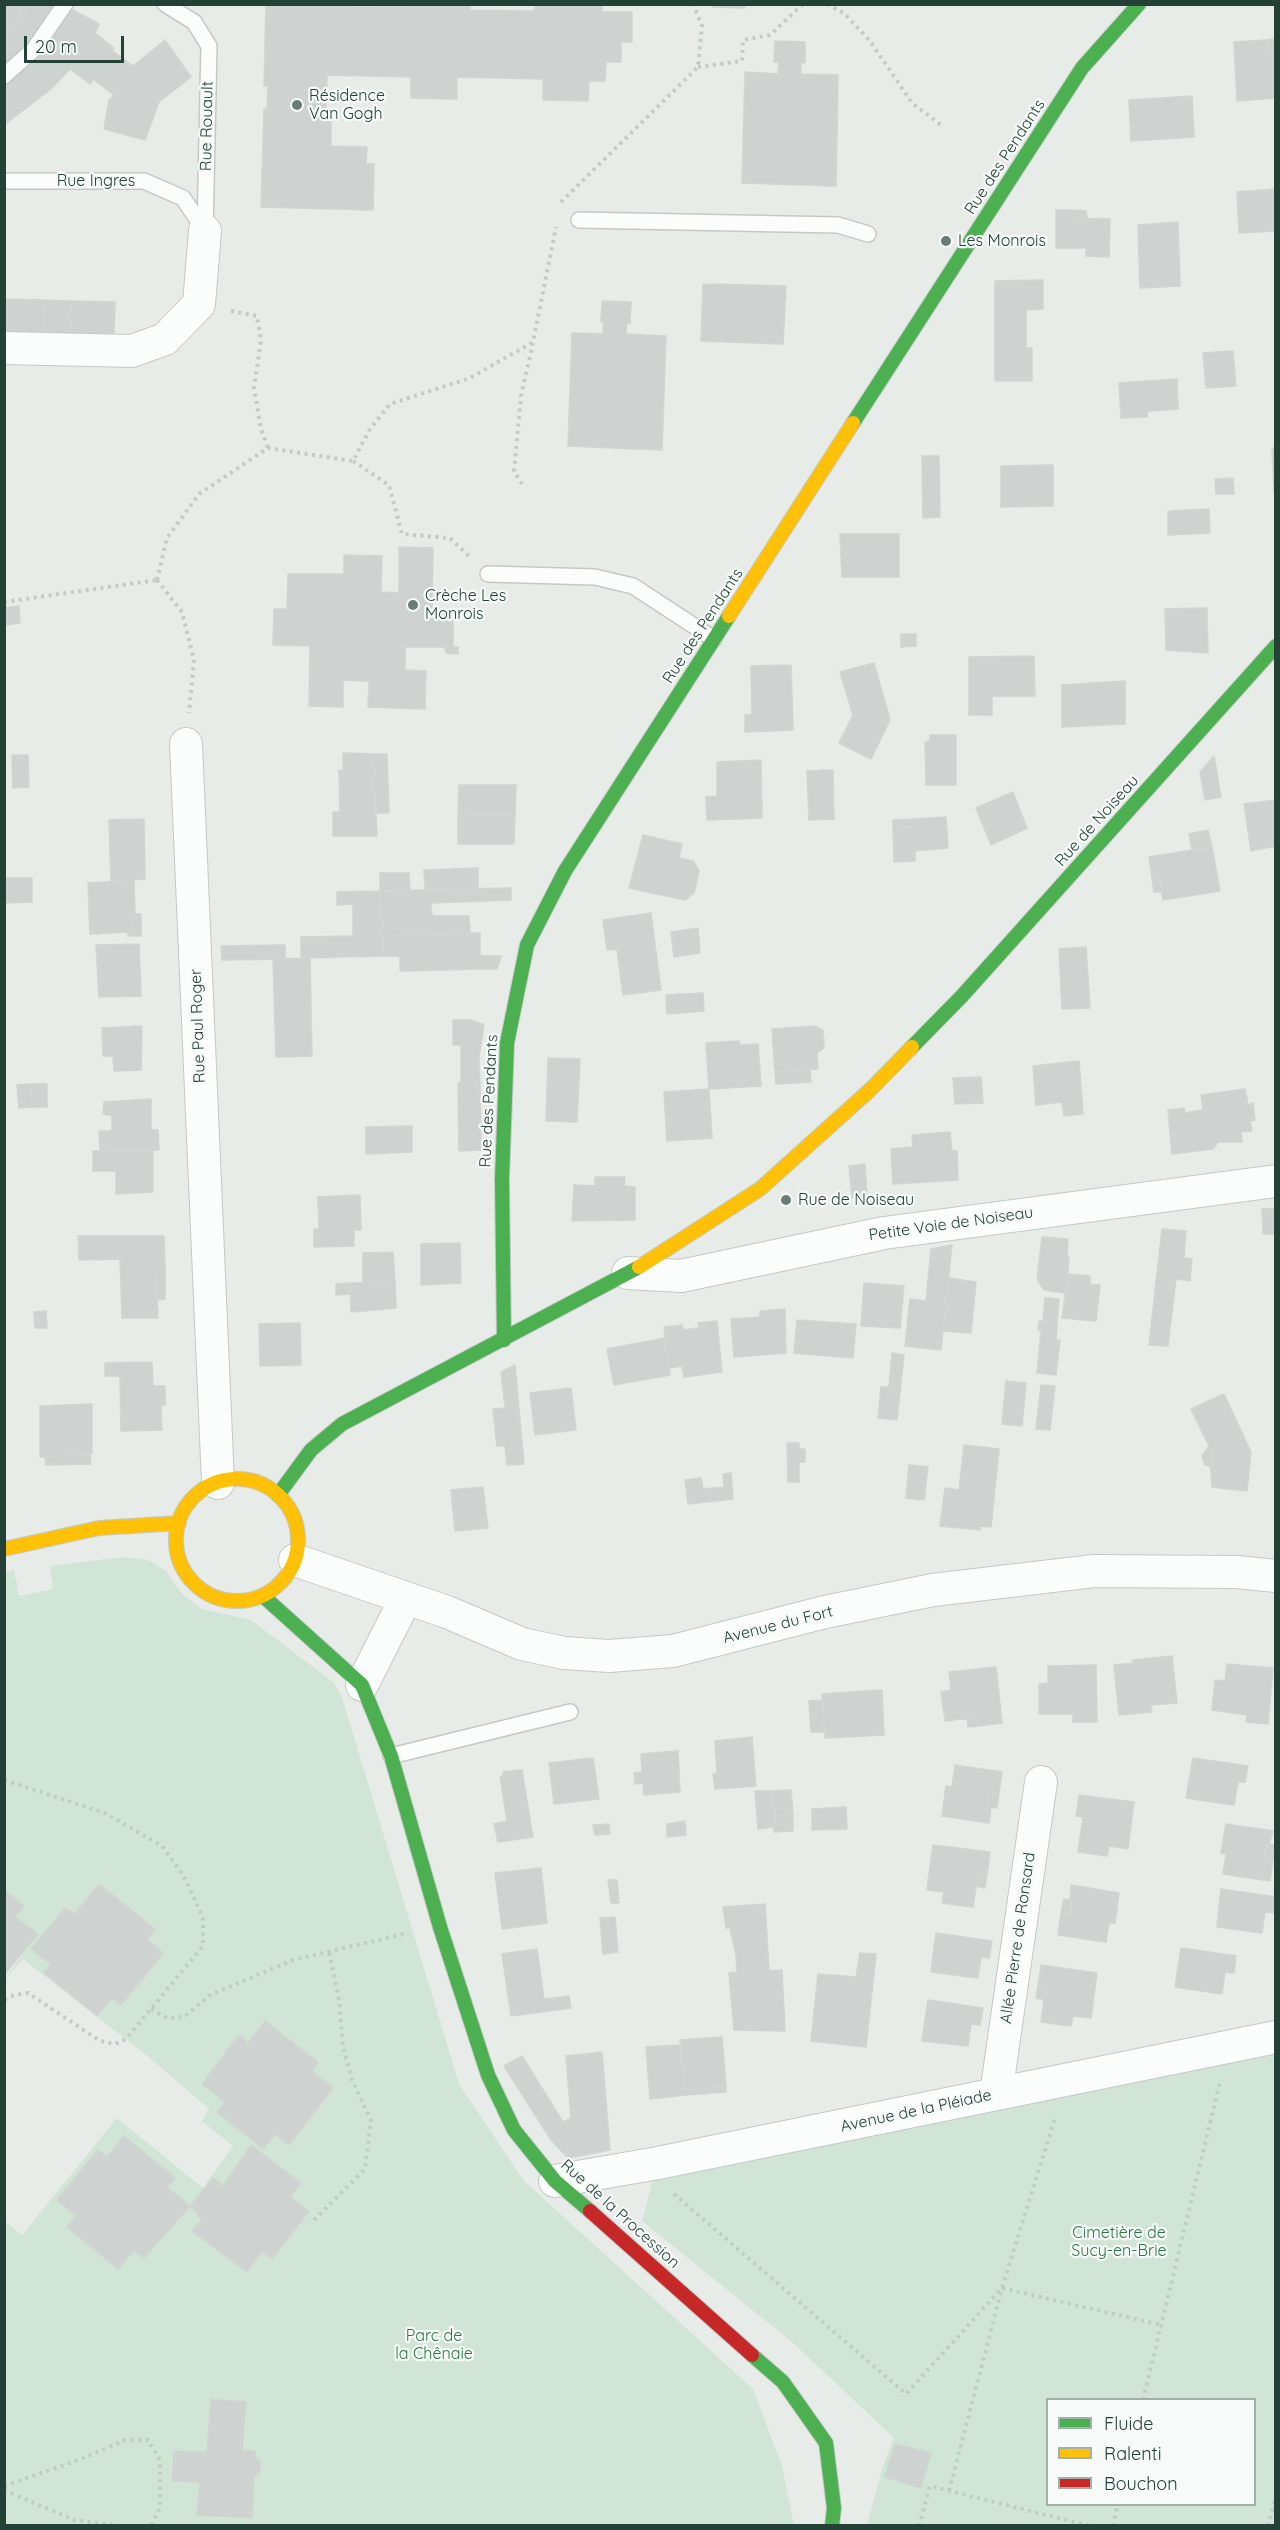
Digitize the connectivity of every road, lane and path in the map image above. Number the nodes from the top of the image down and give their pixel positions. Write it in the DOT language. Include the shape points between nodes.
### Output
graph roads {
  1 [pos="65,4"];
  2 [pos="165,4"];
  3 [pos="693,4"];
  4 [pos="804,4"];
  5 [pos="827,4"];
  6 [pos="1139,4"];
  7 [pos="698,68"];
  8 [pos="4,76"];
  9 [pos="941,125"];
  10 [pos="4,181"];
  11 [pos="559,209"];
  12 [pos="557,219"];
  13 [pos="579,220"];
  14 [pos="205,231"];
  15 [pos="868,234"];
  16 [pos="199,304"];
  17 [pos="533,342"];
  18 [pos="4,348"];
  19 [pos="268,448"];
  20 [pos="353,461"];
  21 [pos="522,484"];
  22 [pos="488,574"];
  23 [pos="157,580"];
  24 [pos="4,602"];
  25 [pos="714,639"];
  26 [pos="1275,646"];
  27 [pos="186,744"];
  28 [pos="1275,1181"];
  29 [pos="628,1273"];
  30 [pos="504,1340"];
  31 [pos="218,1483"];
  32 [pos="278,1495"];
  33 [pos="178,1523"];
  34 [pos="4,1549"];
  35 [pos="295,1560"];
  36 [pos="1275,1576"];
  37 [pos="263,1596"];
  38 [pos="406,1598"];
  39 [pos="362,1685"];
  40 [pos="570,1712"];
  41 [pos="391,1756"];
  42 [pos="4,1780"];
  43 [pos="1041,1782"];
  44 [pos="440,1927"];
  45 [pos="329,1952"];
  46 [pos="4,2000"];
  47 [pos="151,2009"];
  48 [pos="1275,2037"];
  49 [pos="1222,2071"];
  50 [pos="996,2094"];
  51 [pos="1057,2112"];
  52 [pos="555,2181"];
  53 [pos="671,2192"];
  54 [pos="314,2220"];
  55 [pos="1002,2288"];
  56 [pos="1161,2325"];
  57 [pos="1143,2398"];
  58 [pos="4,2488"];
  59 [pos="949,2491"];
  60 [pos="1275,2496"];
  61 [pos="1118,2506"];
  62 [pos="121,2526"];
  63 [pos="151,2526"];
  64 [pos="832,2526"];
  65 [pos="919,2526"];
  66 [pos="1090,2526"];
  67 [pos="1113,2526"];
  68 [pos="1268,2526"];
  1 -- 8 [label="lane" via="34,48"];
  2 -- 14 [label="lane, Rue Rouault" via="194,22 209,46"];
  3 -- 7 [label="path" via="702,26"];
  4 -- 7 [label="path" via="770,35 742,40 742,61"];
  5 -- 9 [label="path" via="844,13 870,41 912,103"];
  6 -- 25 [label="street, Rue des Pendants" via="1082,68"];
  7 -- 11 [label="path" via="561,200"];
  10 -- 14 [label="lane, Rue Ingres" via="144,180 183,198"];
  12 -- 17 [label="path"];
  13 -- 15 [label="lane" via="838,225"];
  14 -- 16 [label="street"];
  16 -- 18 [label="street" via="165,339 132,351"];
  16 -- 19 [label="path" via="256,316 261,340 254,388"];
  17 -- 20 [label="path" via="470,378 390,404 370,429"];
  17 -- 21 [label="path" via="521,396 514,471"];
  19 -- 20 [label="path"];
  19 -- 23 [label="path" via="199,494 167,537"];
  20 -- 22 [label="path" via="389,485 402,534 450,537"];
  22 -- 25 [label="lane" via="594,576 633,586"];
  23 -- 24 [label="path"];
  23 -- 27 [label="path" via="182,612 194,660"];
  25 -- 30 [label="street, Rue des Pendants" via="565,871 527,945 507,1043 502,1179"];
  26 -- 29 [label="street, Rue de Noiseau" via="962,996 870,1090 760,1189"];
  27 -- 31 [label="street, Rue Paul Roger"];
  28 -- 29 [label="street, Petite Voie de Noiseau" via="884,1233 681,1275"];
  29 -- 30 [label="street, Rue de Noiseau"];
  30 -- 32 [label="street, Rue de Noiseau" via="342,1424 311,1450"];
  31 -- 32 [label="street" via="249,1480"];
  31 -- 33 [label="street" via="193,1498"];
  32 -- 35 [label="street" via="296,1525"];
  33 -- 34 [label="street" via="99,1528"];
  33 -- 37 [label="street" via="178,1553 190,1580 224,1600 244,1601"];
  35 -- 37 [label="street" via="288,1575"];
  35 -- 38 [label="street, Avenue du Fort"];
  36 -- 38 [label="street, Avenue du Fort" via="1094,1571 933,1590 825,1612 673,1651 641,1655 564,1653 522,1644"];
  37 -- 39 [label="street"];
  38 -- 39 [label="street"];
  39 -- 41 [label="street, Rue de la Procession"];
  40 -- 41 [label="lane"];
  41 -- 44 [label="street, Rue de la Procession"];
  42 -- 47 [label="path" via="105,1813 162,1846 183,1875 203,1917 203,1946"];
  43 -- 50 [label="street, Allée Pierre de Ronsard"];
  44 -- 45 [label="path"];
  44 -- 52 [label="street, Rue de la Procession" via="488,2075 514,2130"];
  45 -- 47 [label="path" via="293,1960 210,1995 184,2017 167,2018"];
  45 -- 54 [label="path" via="352,2080 371,2120 365,2169"];
  46 -- 47 [label="path" via="28,1994 100,2041 115,2044 126,2039"];
  48 -- 50 [label="street, Avenue de la Pléiade"];
  49 -- 56 [label="path"];
  50 -- 52 [label="street, Avenue de la Pléiade"];
  51 -- 55 [label="path"];
  52 -- 64 [label="street, Rue de la Procession" via="783,2382 826,2443 834,2508"];
  53 -- 55 [label="path" via="906,2394"];
  55 -- 56 [label="path"];
  55 -- 59 [label="path"];
  56 -- 57 [label="path"];
  58 -- 62 [label="path" via="74,2520"];
  58 -- 63 [label="path" via="125,2440 148,2440 160,2460 160,2508"];
  59 -- 65 [label="path" via="930,2486"];
  59 -- 66 [label="path"];
  60 -- 68 [label="path"];
  61 -- 67 [label="path"];
}
